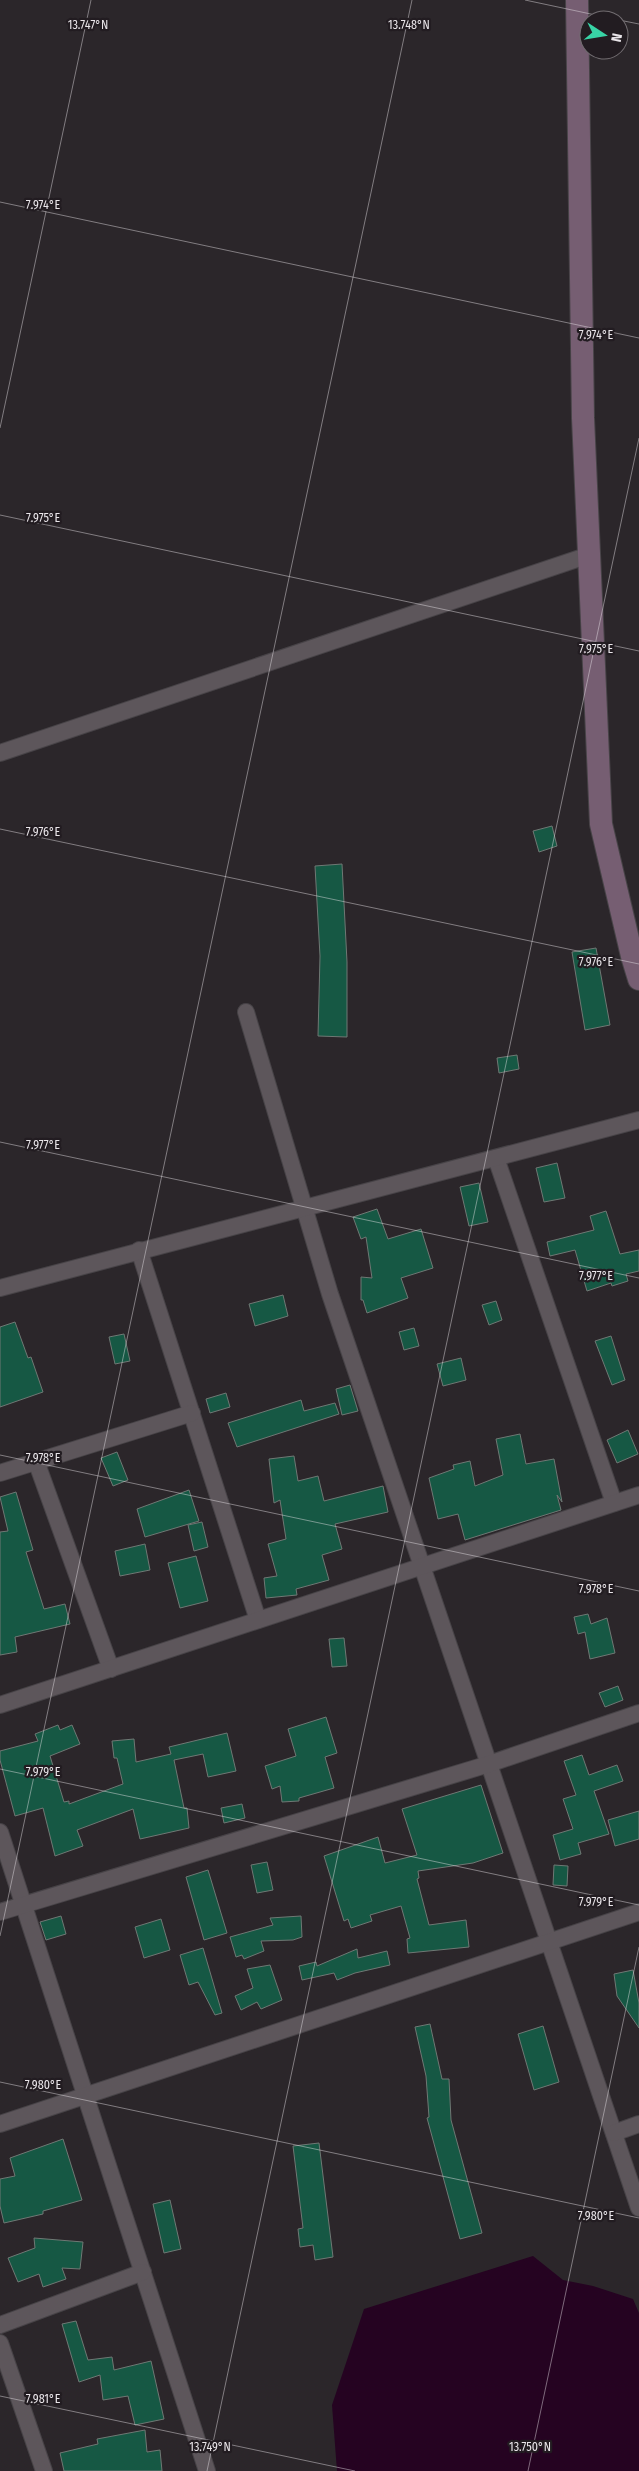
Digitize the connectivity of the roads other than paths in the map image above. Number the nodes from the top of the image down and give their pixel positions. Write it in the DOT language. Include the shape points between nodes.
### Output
graph roads {
  1 [pos="577,0"];
  2 [pos="588,0"];
  3 [pos="577,29"];
  4 [pos="589,555"];
  5 [pos="0,753"];
  6 [pos="639,979"];
  7 [pos="246,1012"];
  8 [pos="639,1120"];
  9 [pos="496,1158"];
  10 [pos="304,1209"];
  11 [pos="139,1250"];
  12 [pos="0,1288"];
  13 [pos="192,1413"];
  14 [pos="36,1461"];
  15 [pos="0,1472"];
  16 [pos="639,1495"];
  17 [pos="614,1503"];
  18 [pos="422,1566"];
  19 [pos="258,1620"];
  20 [pos="111,1669"];
  21 [pos="0,1705"];
  22 [pos="639,1713"];
  23 [pos="489,1764"];
  24 [pos="0,1832"];
  25 [pos="23,1903"];
  26 [pos="0,1912"];
  27 [pos="639,1912"];
  28 [pos="549,1941"];
  29 [pos="86,2096"];
  30 [pos="0,2124"];
  31 [pos="639,2124"];
  32 [pos="614,2133"];
  33 [pos="639,2208"];
  34 [pos="143,2272"];
  35 [pos="0,2326"];
  36 [pos="0,2343"];
  37 [pos="44,2471"];
  38 [pos="207,2471"];
  1 -- 3 [label="street"];
  2 -- 3 [label="street"];
  3 -- 4 [label="street" via="583,418"];
  4 -- 5 [label="street"];
  4 -- 6 [label="street" via="601,824"];
  7 -- 10 [label="street"];
  8 -- 9 [label="street"];
  9 -- 10 [label="street"];
  9 -- 17 [label="street"];
  10 -- 11 [label="street"];
  10 -- 18 [label="street"];
  11 -- 12 [label="street"];
  11 -- 13 [label="street"];
  13 -- 14 [label="street"];
  13 -- 19 [label="street"];
  14 -- 15 [label="street"];
  14 -- 20 [label="street"];
  16 -- 17 [label="street"];
  17 -- 18 [label="street"];
  18 -- 19 [label="street"];
  18 -- 23 [label="street"];
  19 -- 20 [label="street"];
  20 -- 21 [label="street"];
  22 -- 23 [label="street"];
  23 -- 25 [label="street"];
  23 -- 28 [label="street"];
  24 -- 25 [label="street"];
  25 -- 26 [label="street"];
  25 -- 29 [label="street"];
  27 -- 28 [label="street"];
  28 -- 29 [label="street"];
  28 -- 32 [label="street"];
  29 -- 30 [label="street"];
  29 -- 34 [label="street"];
  31 -- 32 [label="street"];
  32 -- 33 [label="street"];
  34 -- 35 [label="street"];
  34 -- 38 [label="street"];
  36 -- 37 [label="street"];
}
